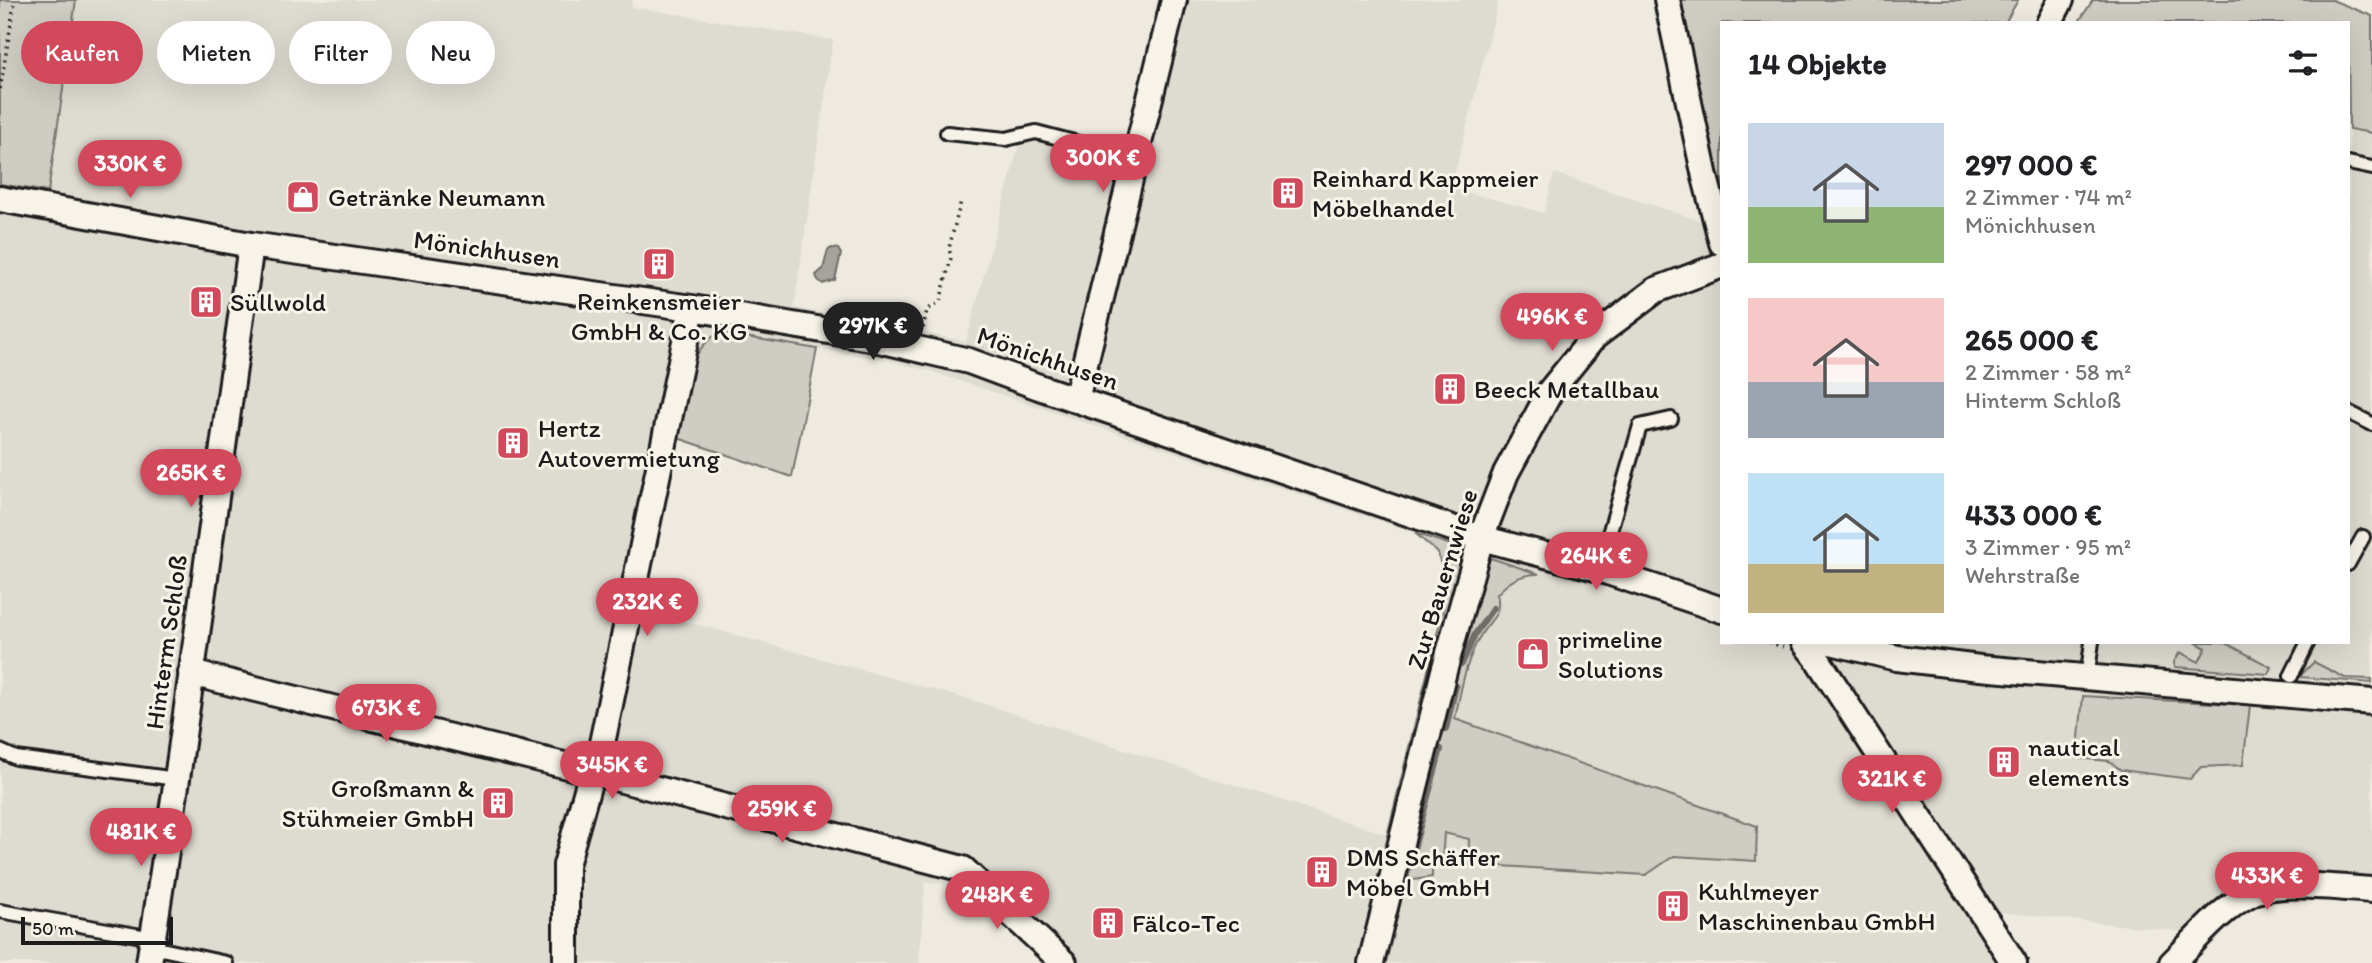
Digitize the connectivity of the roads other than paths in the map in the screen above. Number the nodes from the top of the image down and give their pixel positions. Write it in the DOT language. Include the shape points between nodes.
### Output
graph roads {
  1 [pos="1174,0"];
  2 [pos="1667,0"];
  3 [pos="2061,0"];
  4 [pos="2050,21"];
  5 [pos="947,132"];
  6 [pos="1135,159"];
  7 [pos="2350,163"];
  8 [pos="2372,168"];
  9 [pos="0,199"];
  10 [pos="1720,235"];
  11 [pos="251,245"];
  12 [pos="1720,266"];
  13 [pos="692,308"];
  14 [pos="1076,400"];
  15 [pos="2350,412"];
  16 [pos="1671,419"];
  17 [pos="2372,424"];
  18 [pos="2363,537"];
  19 [pos="1480,538"];
  20 [pos="2350,560"];
  21 [pos="1598,569"];
  22 [pos="1720,609"];
  23 [pos="1806,644"];
  24 [pos="1839,644"];
  25 [pos="2092,644"];
  26 [pos="2307,644"];
  27 [pos="191,673"];
  28 [pos="2291,676"];
  29 [pos="2087,678"];
  30 [pos="2372,702"];
  31 [pos="0,751"];
  32 [pos="592,772"];
  33 [pos="177,779"];
  34 [pos="2372,890"];
  35 [pos="0,911"];
  36 [pos="151,949"];
  37 [pos="226,963"];
  38 [pos="566,963"];
  39 [pos="1064,963"];
  40 [pos="1371,963"];
  41 [pos="2014,963"];
  42 [pos="2172,963"];
  1 -- 6 [label="street"];
  2 -- 10 [label="street"];
  3 -- 4 [label="street"];
  5 -- 6 [label="lane" via="1006,139 1037,132"];
  6 -- 14 [label="street"];
  7 -- 8 [label="lane"];
  9 -- 11 [label="street, Mönichhusen"];
  11 -- 13 [label="street, Mönichhusen"];
  11 -- 27 [label="street, Hinterm Schloß"];
  12 -- 19 [label="street, Zur Bauernwiese" via="1656,290 1594,337 1545,401 1506,473"];
  13 -- 14 [label="street, Mönichhusen" via="870,338 969,361"];
  13 -- 32 [label="street" via="600,753"];
  14 -- 19 [label="street, Mönichhusen"];
  15 -- 17 [label="lane"];
  16 -- 21 [label="lane" via="1640,426"];
  18 -- 20 [label="lane"];
  19 -- 21 [label="street, Mönichhusen"];
  19 -- 40 [label="street, Zur Bauernwiese"];
  21 -- 22 [label="street, Mönichhusen"];
  23 -- 41 [label="street"];
  24 -- 29 [label="street" via="1896,658"];
  25 -- 29 [label="lane"];
  26 -- 28 [label="lane"];
  27 -- 32 [label="street"];
  27 -- 33 [label="street, Hinterm Schloß"];
  29 -- 30 [label="street"];
  31 -- 33 [label="lane" via="16,758"];
  32 -- 38 [label="street" via="566,865"];
  32 -- 39 [label="street" via="963,869"];
  33 -- 36 [label="street, Hinterm Schloß"];
  34 -- 42 [label="street" via="2277,886 2254,892 2234,904"];
  35 -- 36 [label="lane"];
  36 -- 37 [label="lane"];
}
